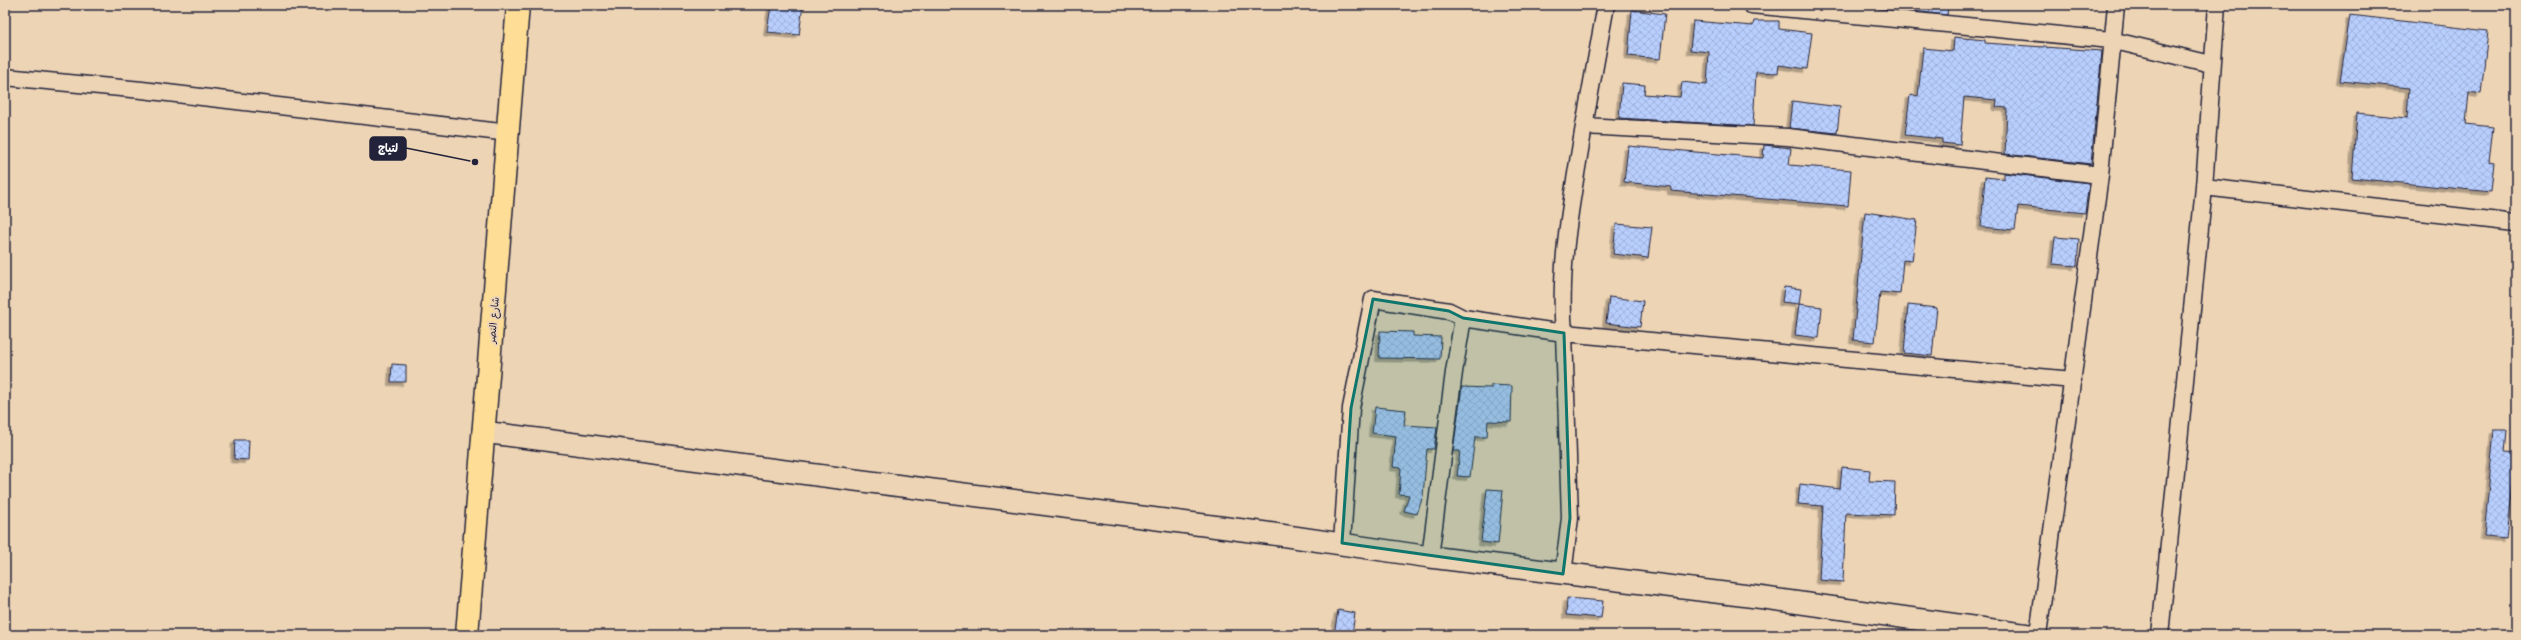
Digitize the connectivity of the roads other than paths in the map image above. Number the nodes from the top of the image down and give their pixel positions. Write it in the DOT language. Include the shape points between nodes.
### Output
graph roads {
  1 [pos="518,5"];
  2 [pos="1606,5"];
  3 [pos="1751,5"];
  4 [pos="2116,5"];
  5 [pos="2217,5"];
  6 [pos="2111,40"];
  7 [pos="2211,64"];
  8 [pos="5,77"];
  9 [pos="1584,126"];
  10 [pos="509,132"];
  11 [pos="2100,175"];
  12 [pos="2204,187"];
  13 [pos="2516,223"];
  14 [pos="1463,318"];
  15 [pos="1564,333"];
  16 [pos="2073,380"];
  17 [pos="483,432"];
  18 [pos="1342,543"];
  19 [pos="1430,556"];
  20 [pos="1563,574"];
  21 [pos="467,635"];
  22 [pos="2029,635"];
  23 [pos="2038,635"];
  24 [pos="2160,635"];
  1 -- 10 [label="main road, شارع النصر"];
  2 -- 9 [label="street"];
  3 -- 6 [label="street"];
  4 -- 6 [label="street"];
  5 -- 7 [label="street"];
  6 -- 7 [label="street"];
  6 -- 11 [label="street"];
  7 -- 12 [label="street"];
  8 -- 10 [label="street"];
  9 -- 11 [label="street" via="1788,137"];
  9 -- 15 [label="street" via="1561,301"];
  10 -- 17 [label="main road, شارع النصر"];
  11 -- 16 [label="street"];
  12 -- 13 [label="street"];
  12 -- 24 [label="street"];
  14 -- 15 [label="street"];
  14 -- 18 [label="street" via="1448,311 1373,299 1351,408"];
  14 -- 19 [label="street"];
  15 -- 16 [label="street"];
  15 -- 20 [label="street" via="1570,518"];
  16 -- 23 [label="street"];
  17 -- 18 [label="street"];
  17 -- 21 [label="main road, شارع النصر"];
  18 -- 19 [label="street"];
  19 -- 20 [label="street"];
  20 -- 22 [label="street" via="1765,598"];
}
